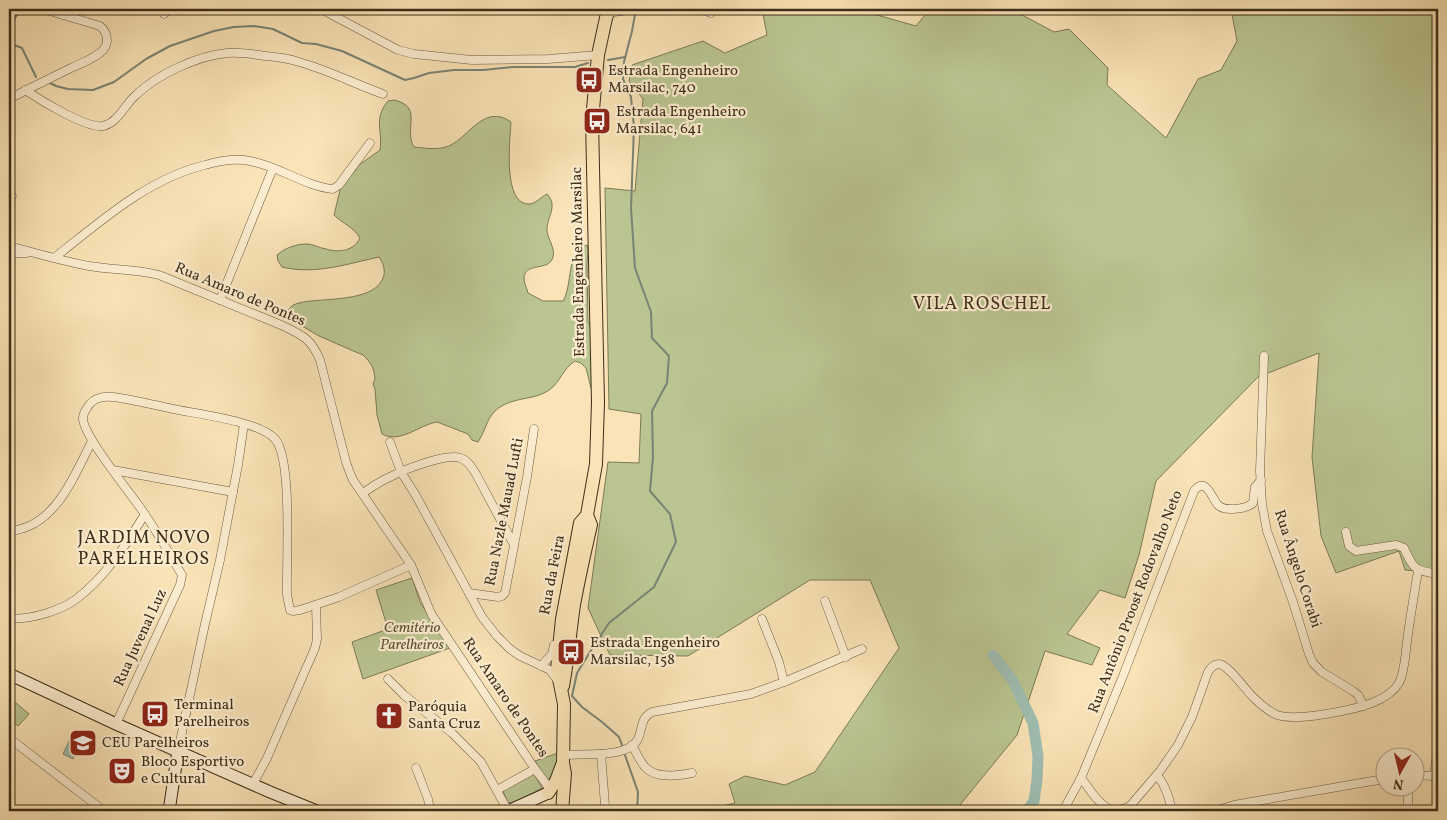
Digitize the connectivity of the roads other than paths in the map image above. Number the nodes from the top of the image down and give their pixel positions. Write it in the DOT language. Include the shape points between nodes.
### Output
graph roads {
  1 [pos="44,9"];
  2 [pos="321,9"];
  3 [pos="633,9"];
  4 [pos="701,9"];
  5 [pos="609,11"];
  6 [pos="711,13"];
  7 [pos="598,55"];
  8 [pos="25,90"];
  9 [pos="384,94"];
  10 [pos="9,99"];
  11 [pos="370,143"];
  12 [pos="273,168"];
  13 [pos="9,246"];
  14 [pos="9,253"];
  15 [pos="34,253"];
  16 [pos="54,258"];
  17 [pos="220,300"];
  18 [pos="1264,356"];
  19 [pos="244,424"];
  20 [pos="534,429"];
  21 [pos="92,441"];
  22 [pos="390,442"];
  23 [pos="113,470"];
  24 [pos="401,472"];
  25 [pos="1260,480"];
  26 [pos="233,492"];
  27 [pos="363,493"];
  28 [pos="145,514"];
  29 [pos="9,531"];
  30 [pos="1346,532"];
  31 [pos="514,545"];
  32 [pos="411,565"];
  33 [pos="1418,571"];
  34 [pos="1438,574"];
  35 [pos="469,593"];
  36 [pos="824,600"];
  37 [pos="316,604"];
  38 [pos="9,618"];
  39 [pos="762,619"];
  40 [pos="862,649"];
  41 [pos="846,657"];
  42 [pos="559,660"];
  43 [pos="542,666"];
  44 [pos="9,674"];
  45 [pos="388,679"];
  46 [pos="784,682"];
  47 [pos="1364,706"];
  48 [pos="118,720"];
  49 [pos="9,738"];
  50 [pos="632,745"];
  51 [pos="1438,746"];
  52 [pos="178,751"];
  53 [pos="602,754"];
  54 [pos="564,759"];
  55 [pos="416,768"];
  56 [pos="535,769"];
  57 [pos="692,773"];
  58 [pos="1157,775"];
  59 [pos="1081,778"];
  60 [pos="1436,779"];
  61 [pos="1374,781"];
  62 [pos="252,784"];
  63 [pos="497,790"];
  64 [pos="549,791"];
  65 [pos="1408,798"];
  66 [pos="605,805"];
  67 [pos="104,811"];
  68 [pos="169,811"];
  69 [pos="317,811"];
  70 [pos="430,811"];
  71 [pos="508,811"];
  72 [pos="557,811"];
  73 [pos="562,811"];
  74 [pos="1063,811"];
  75 [pos="1172,811"];
  76 [pos="1214,811"];
  77 [pos="1408,811"];
  1 -- 8 [label="street" via="100,26 105,30 107,42 99,54"];
  2 -- 7 [label="street" via="398,50 414,54 472,60"];
  3 -- 5 [label="street"];
  4 -- 6 [label="street"];
  5 -- 7 [label="main road, Estrada Engenheiro Marsilac"];
  7 -- 42 [label="main road, Estrada Engenheiro Marsilac" via="592,134 598,433 588,511 580,523 562,619"];
  8 -- 9 [label="street" via="87,123 104,126 146,86 159,78 199,60 240,53 300,62"];
  8 -- 10 [label="street"];
  11 -- 12 [label="street" via="333,189 316,186"];
  12 -- 16 [label="street" via="240,160 212,163 177,173 130,200"];
  12 -- 17 [label="street"];
  13 -- 15 [label="street, Rua Amaro de Pontes"];
  14 -- 15 [label="street"];
  15 -- 16 [label="street, Rua Amaro de Pontes"];
  16 -- 17 [label="street, Rua Amaro de Pontes" via="91,266 144,271"];
  17 -- 27 [label="street, Rua Amaro de Pontes" via="298,333 315,348 346,462 353,480"];
  18 -- 25 [label="street, Rua Ângelo Corabi"];
  19 -- 21 [label="street, Rua Juvenal Luz" via="106,396 91,401 82,418"];
  19 -- 26 [label="street"];
  19 -- 37 [label="street" via="274,438 283,457 290,610"];
  20 -- 31 [label="street, Rua Nazle Mauad Lufti"];
  21 -- 23 [label="street, Rua Juvenal Luz"];
  21 -- 29 [label="street" via="54,508 34,524"];
  22 -- 24 [label="street"];
  23 -- 26 [label="street"];
  23 -- 28 [label="street, Rua Juvenal Luz"];
  24 -- 27 [label="street"];
  24 -- 31 [label="street" via="444,458 465,460 476,474"];
  24 -- 35 [label="street"];
  25 -- 47 [label="street, Rua Ângelo Corabi" via="1265,523 1313,663 1358,695"];
  25 -- 59 [label="street, Rua Antônio Proost Rodovalho Neto" via="1255,487 1253,504 1240,508 1221,507 1204,487 1194,491"];
  26 -- 52 [label="street"];
  27 -- 32 [label="street, Rua Amaro de Pontes"];
  28 -- 38 [label="street" via="117,558 74,601 35,616"];
  28 -- 48 [label="street, Rua Juvenal Luz" via="182,580"];
  30 -- 33 [label="street" via="1349,546 1356,551 1396,545 1404,548"];
  31 -- 35 [label="street, Rua Nazle Mauad Lufti" via="505,593 492,598"];
  32 -- 37 [label="street"];
  32 -- 56 [label="street, Rua Amaro de Pontes" via="432,614"];
  33 -- 34 [label="street"];
  33 -- 47 [label="street" via="1402,676 1391,692"];
  35 -- 43 [label="street" via="497,636 520,656"];
  36 -- 41 [label="street"];
  37 -- 62 [label="street" via="315,648 267,758"];
  39 -- 46 [label="street"];
  40 -- 41 [label="street"];
  41 -- 46 [label="street"];
  42 -- 43 [label="street"];
  42 -- 43 [label="street" via="549,658"];
  42 -- 54 [label="main road, Estrada Engenheiro Marsilac" via="564,704"];
  44 -- 48 [label="main road"];
  45 -- 63 [label="street" via="474,754"];
  46 -- 50 [label="street" via="740,697 648,714"];
  47 -- 58 [label="street" via="1304,717 1281,717 1255,700 1227,667 1215,665 1208,672 1185,732"];
  48 -- 52 [label="main road"];
  49 -- 67 [label="street"];
  50 -- 53 [label="street"];
  50 -- 57 [label="street" via="652,772 666,776"];
  51 -- 60 [label="street"];
  52 -- 62 [label="main road"];
  52 -- 68 [label="main road"];
  53 -- 54 [label="street"];
  53 -- 66 [label="street"];
  54 -- 64 [label="main road, Estrada Engenheiro Marsilac"];
  54 -- 73 [label="main road, Estrada Engenheiro Marsilac"];
  55 -- 70 [label="street"];
  56 -- 63 [label="street"];
  56 -- 64 [label="street, Rua Amaro de Pontes"];
  58 -- 59 [label="street" via="1127,809 1115,811 1101,805"];
  58 -- 75 [label="street" via="1164,785"];
  59 -- 74 [label="street, Rua Antônio Proost Rodovalho Neto"];
  61 -- 76 [label="street"];
  62 -- 69 [label="main road"];
  63 -- 71 [label="street"];
  64 -- 71 [label="main road"];
  64 -- 72 [label="main road"];
  64 -- 73 [label="main road"];
  65 -- 77 [label="street"];
}
